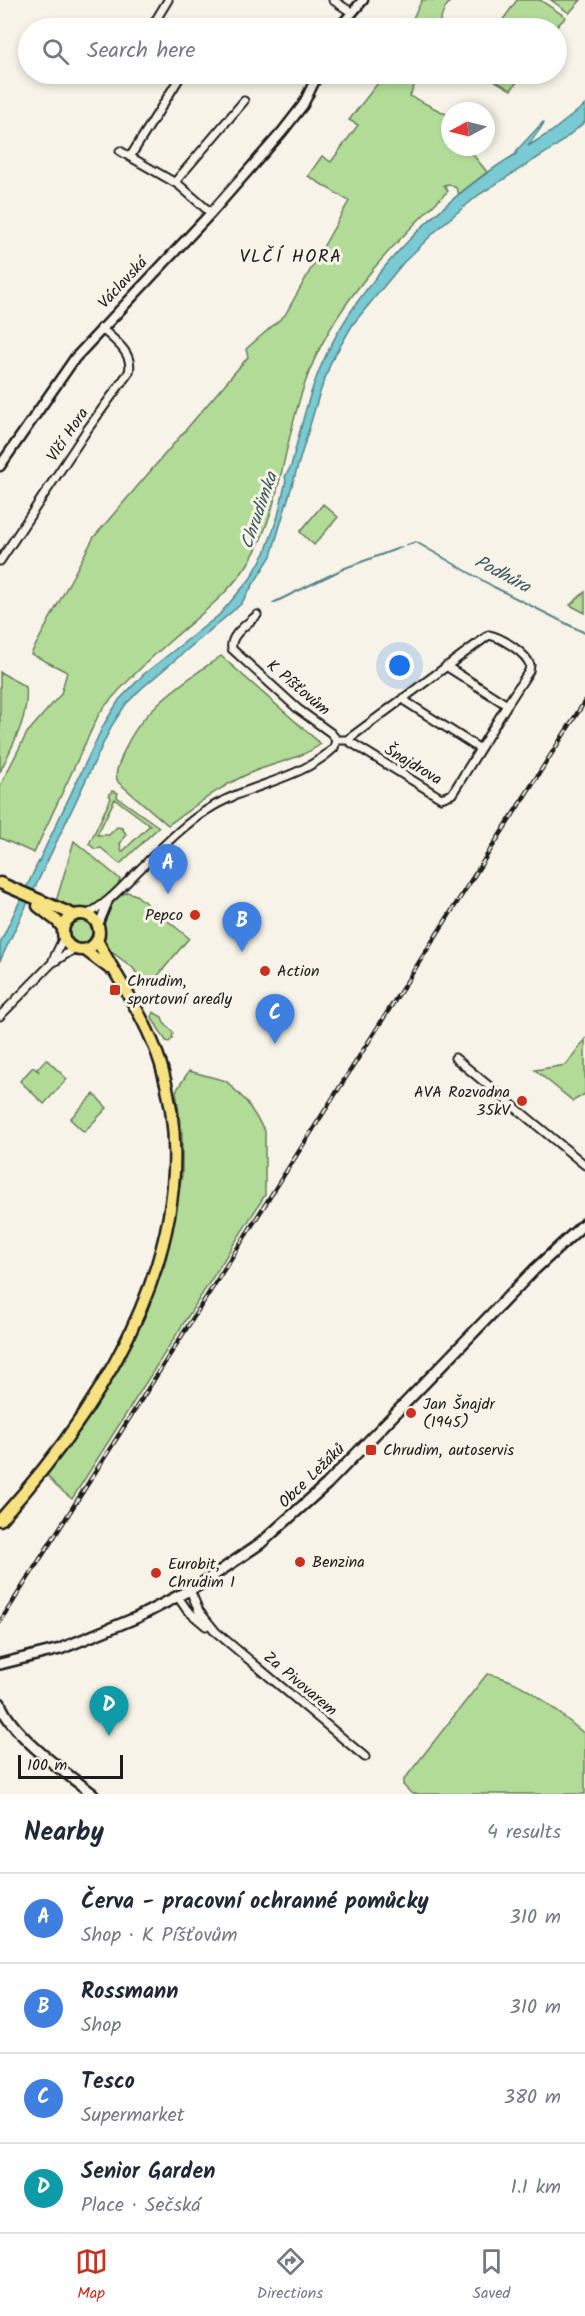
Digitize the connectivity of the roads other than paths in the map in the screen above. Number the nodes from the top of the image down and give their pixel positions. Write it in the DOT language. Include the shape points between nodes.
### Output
graph roads {
  1 [pos="168,0"];
  2 [pos="333,0"];
  3 [pos="363,0"];
  4 [pos="351,12"];
  5 [pos="157,18"];
  6 [pos="346,18"];
  7 [pos="176,84"];
  8 [pos="313,84"];
  9 [pos="244,101"];
  10 [pos="120,151"];
  11 [pos="130,157"];
  12 [pos="176,182"];
  13 [pos="211,213"];
  14 [pos="101,328"];
  15 [pos="0,466"];
  16 [pos="0,561"];
  17 [pos="257,615"];
  18 [pos="446,666"];
  19 [pos="403,698"];
  20 [pos="507,705"];
  21 [pos="336,740"];
  22 [pos="347,740"];
  23 [pos="480,749"];
  24 [pos="0,883"];
  25 [pos="108,902"];
  26 [pos="43,906"];
  27 [pos="74,915"];
  28 [pos="86,915"];
  29 [pos="98,926"];
  30 [pos="63,934"];
  31 [pos="97,940"];
  32 [pos="80,950"];
  33 [pos="51,963"];
  34 [pos="116,975"];
  35 [pos="0,1016"];
  36 [pos="455,1058"];
  37 [pos="585,1165"];
  38 [pos="585,1223"];
  39 [pos="0,1520"];
  40 [pos="190,1590"];
  41 [pos="178,1597"];
  42 [pos="216,1632"];
  43 [pos="0,1664"];
  44 [pos="0,1703"];
  45 [pos="365,1757"];
  46 [pos="93,1794"];
  1 -- 5 [label="street"];
  2 -- 4 [label="street"];
  3 -- 4 [label="street"];
  4 -- 6 [label="street"];
  7 -- 11 [label="street"];
  8 -- 13 [label="street, Václavská" via="282,132"];
  9 -- 12 [label="street"];
  10 -- 11 [label="street"];
  11 -- 12 [label="street"];
  12 -- 13 [label="street"];
  13 -- 14 [label="street, Václavská"];
  14 -- 15 [label="street, Václavská" via="58,381"];
  14 -- 16 [label="street, Vlčí Hora" via="128,354 129,372"];
  17 -- 21 [label="street, K Píšťovům" via="232,639 232,649"];
  18 -- 19 [label="street, Šnajdrova"];
  18 -- 20 [label="street"];
  18 -- 20 [label="street, Šnajdrova" via="483,638 495,636 525,656 530,665"];
  19 -- 22 [label="street, Šnajdrova"];
  19 -- 23 [label="street"];
  20 -- 23 [label="street, Šnajdrova"];
  21 -- 22 [label="street"];
  21 -- 25 [label="street" via="332,750 305,767 242,791 191,822"];
  22 -- 23 [label="street, Šnajdrova" via="441,798 452,794"];
  24 -- 26 [label="main road"];
  25 -- 28 [label="street"];
  25 -- 29 [label="street"];
  26 -- 27 [label="main road"];
  26 -- 30 [label="main road"];
  27 -- 28 [label="main road"];
  27 -- 30 [label="main road"];
  28 -- 29 [label="main road"];
  29 -- 31 [label="main road"];
  30 -- 32 [label="main road"];
  30 -- 33 [label="street"];
  31 -- 32 [label="main road"];
  31 -- 34 [label="main road"];
  32 -- 33 [label="street"];
  32 -- 34 [label="main road"];
  33 -- 35 [label="street"];
  34 -- 39 [label="main road" via="150,1034 169,1094 174,1155 166,1227 149,1288 115,1360 66,1439"];
  36 -- 37 [label="street"];
  38 -- 40 [label="main road, Obce Ležáků" via="534,1270 306,1504 261,1543"];
  40 -- 41 [label="main road, Obce Ležáků"];
  40 -- 42 [label="street, Za Pivovarem" via="199,1611"];
  41 -- 42 [label="street, Za Pivovarem" via="192,1615"];
  41 -- 43 [label="main road, Obce Ležáků" via="67,1646"];
  42 -- 45 [label="street, Za Pivovarem"];
  44 -- 46 [label="main road" via="5,1715 33,1744"];
}
